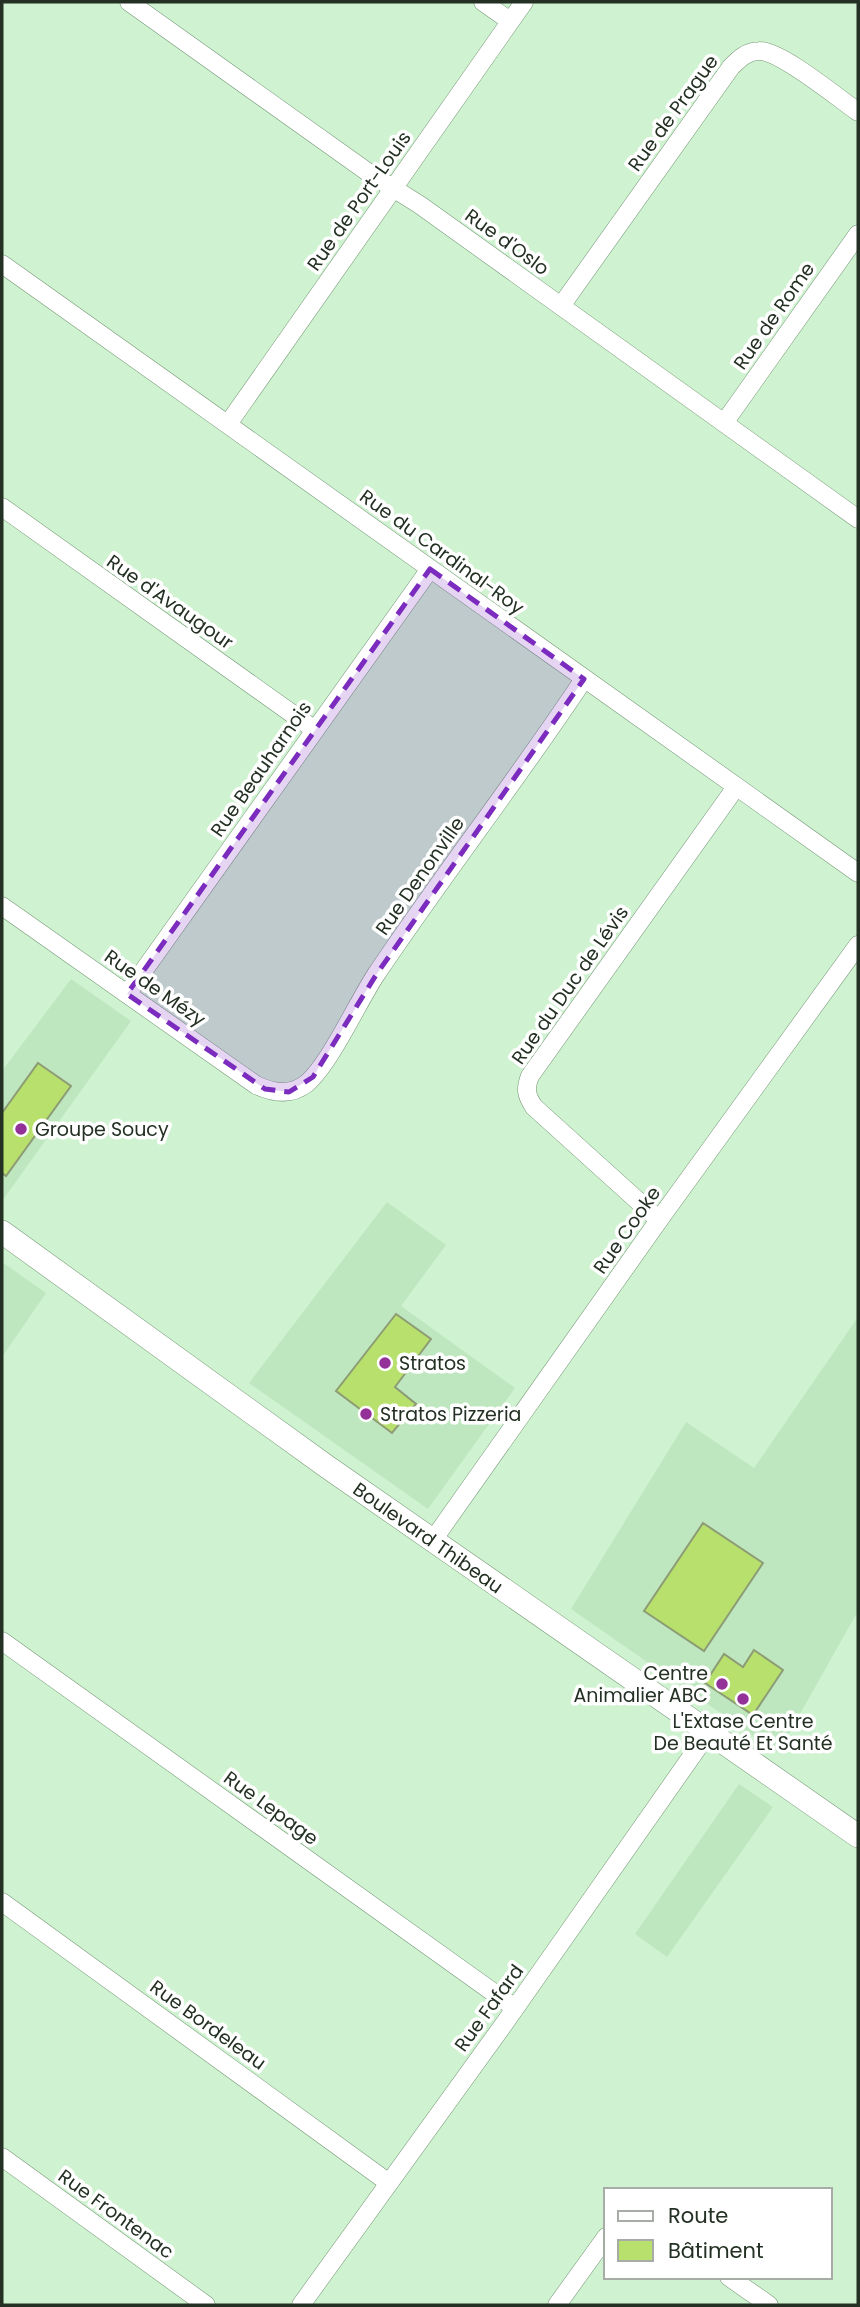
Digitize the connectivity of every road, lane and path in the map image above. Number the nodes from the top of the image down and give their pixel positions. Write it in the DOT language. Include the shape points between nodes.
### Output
graph roads {
  1 [pos="129,2"];
  2 [pos="483,2"];
  3 [pos="524,2"];
  4 [pos="510,21"];
  5 [pos="858,112"];
  6 [pos="394,189"];
  7 [pos="858,234"];
  8 [pos="2,264"];
  9 [pos="561,306"];
  10 [pos="724,423"];
  11 [pos="228,424"];
  12 [pos="2,507"];
  13 [pos="858,519"];
  14 [pos="430,569"];
  15 [pos="584,679"];
  16 [pos="314,730"];
  17 [pos="736,787"];
  18 [pos="858,873"];
  19 [pos="2,906"];
  20 [pos="858,945"];
  21 [pos="127,994"];
  22 [pos="289,1092"];
  23 [pos="659,1220"];
  24 [pos="2,1232"];
  25 [pos="433,1541"];
  26 [pos="2,1641"];
  27 [pos="708,1733"];
  28 [pos="858,1836"];
  29 [pos="2,1902"];
  30 [pos="515,2008"];
  31 [pos="2,2157"];
  32 [pos="389,2183"];
  33 [pos="604,2240"];
  34 [pos="732,2279"];
  35 [pos="206,2305"];
  36 [pos="301,2305"];
  37 [pos="557,2305"];
  38 [pos="769,2305"];
  1 -- 6 [label="street, Rue d'Oslo"];
  2 -- 4 [label="street"];
  3 -- 4 [label="street, Rue de Port-Louis"];
  4 -- 6 [label="street, Rue de Port-Louis"];
  5 -- 9 [label="street, Rue de Prague" via="773,53 754,51 742,57"];
  6 -- 9 [label="street, Rue d'Oslo"];
  6 -- 11 [label="street, Rue de Port-Louis"];
  7 -- 10 [label="street, Rue de Rome"];
  8 -- 11 [label="street, Rue du Cardinal-Roy"];
  9 -- 10 [label="street, Rue d'Oslo"];
  10 -- 13 [label="street, Rue d'Oslo"];
  11 -- 14 [label="street, Rue du Cardinal-Roy"];
  12 -- 16 [label="street, Rue d'Avaugour"];
  14 -- 15 [label="street, Rue du Cardinal-Roy"];
  14 -- 16 [label="street, Rue Beauharnois"];
  15 -- 17 [label="street, Rue du Cardinal-Roy"];
  15 -- 22 [label="street, Rue Denonville" via="376,975 313,1077"];
  16 -- 21 [label="street, Rue Beauharnois"];
  17 -- 18 [label="street, Rue du Cardinal-Roy"];
  17 -- 23 [label="street, Rue du Duc de Lévis" via="527,1084 534,1107"];
  19 -- 21 [label="street, Rue de Mézy"];
  20 -- 23 [label="street, Rue Cooke"];
  21 -- 22 [label="street, Rue de Mézy" via="256,1085"];
  23 -- 25 [label="street, Rue Cooke"];
  24 -- 25 [label="main road, Boulevard Thibeau"];
  25 -- 27 [label="main road, Boulevard Thibeau"];
  26 -- 30 [label="street, Rue Lepage"];
  27 -- 28 [label="main road, Boulevard Thibeau"];
  27 -- 30 [label="street, Rue Fafard"];
  29 -- 32 [label="street, Rue Bordeleau"];
  30 -- 32 [label="street, Rue Fafard"];
  31 -- 35 [label="street, Rue Frontenac"];
  32 -- 36 [label="street, Rue Fafard"];
  33 -- 37 [label="street"];
  34 -- 38 [label="street"];
}
